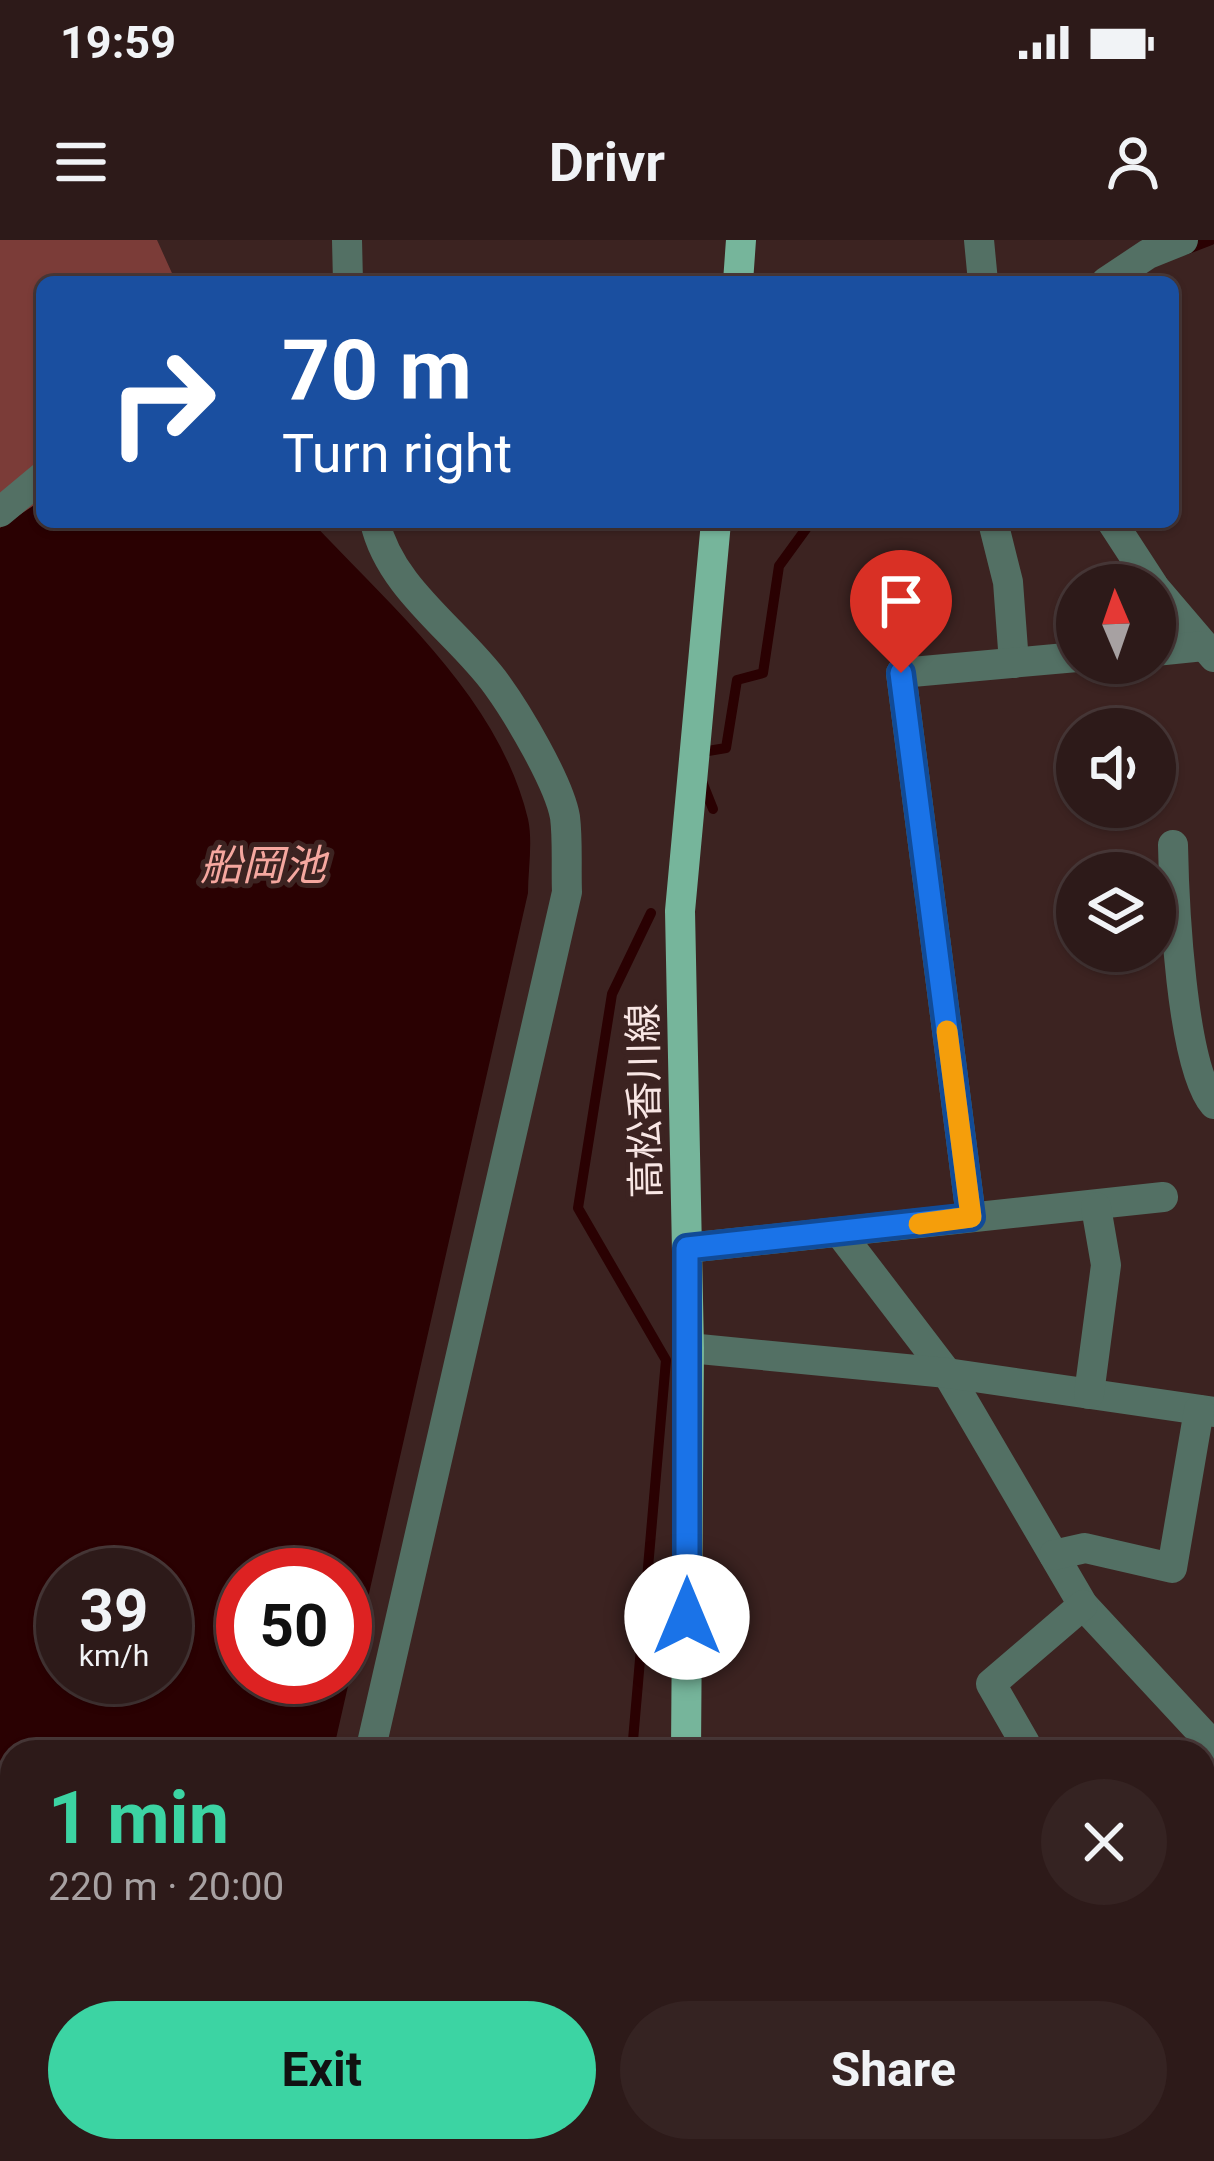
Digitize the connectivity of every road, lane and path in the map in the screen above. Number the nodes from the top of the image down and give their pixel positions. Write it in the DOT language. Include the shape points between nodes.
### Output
graph roads {
  1 [pos="347,240"];
  2 [pos="741,240"];
  3 [pos="979,240"];
  4 [pos="1183,240"];
  5 [pos="348,276"];
  6 [pos="738,276"];
  7 [pos="982,276"];
  8 [pos="1115,276"];
  9 [pos="36,481"];
  10 [pos="0,512"];
  11 [pos="372,528"];
  12 [pos="715,528"];
  13 [pos="995,528"];
  14 [pos="1116,528"];
  15 [pos="1140,564"];
  16 [pos="1176,612"];
  17 [pos="1176,651"];
  18 [pos="1209,651"];
  19 [pos="1056,660"];
  20 [pos="1013,663"];
  21 [pos="1173,844"];
  22 [pos="1214,1105"];
  23 [pos="1163,1197"];
  24 [pos="1096,1207"];
  25 [pos="971,1217"];
  26 [pos="840,1233"];
  27 [pos="687,1248"];
  28 [pos="689,1348"];
  29 [pos="947,1372"];
  30 [pos="1089,1394"];
  31 [pos="1206,1411"];
  32 [pos="1054,1556"];
  33 [pos="1083,1605"];
  34 [pos="373,1740"];
  35 [pos="686,1740"];
  36 [pos="1023,1740"];
  37 [pos="1208,1740"];
  1 -- 5 [label="street"];
  2 -- 6 [label="main road"];
  3 -- 7 [label="street"];
  4 -- 8 [label="street"];
  9 -- 10 [label="street"];
  11 -- 34 [label="street" via="412,591 497,685 539,758 564,814 567,892"];
  12 -- 27 [label="main road, 高松香川線" via="680,911"];
  13 -- 20 [label="street" via="1008,581"];
  14 -- 15 [label="street"];
  16 -- 18 [label="street"];
  17 -- 18 [label="street"];
  19 -- 20 [label="street"];
  20 -- 25 [label="street" via="901,673"];
  21 -- 22 [label="street" via="1196,1060"];
  23 -- 24 [label="street"];
  24 -- 25 [label="street"];
  24 -- 30 [label="street" via="1106,1264"];
  25 -- 26 [label="street"];
  26 -- 27 [label="street"];
  26 -- 29 [label="street"];
  27 -- 28 [label="main road, 高松香川線"];
  28 -- 29 [label="street"];
  28 -- 35 [label="main road, 高松香川線"];
  29 -- 30 [label="street"];
  29 -- 32 [label="street"];
  30 -- 31 [label="street"];
  31 -- 32 [label="street" via="1172,1568 1085,1548"];
  32 -- 33 [label="street"];
  33 -- 36 [label="street" via="991,1684"];
  33 -- 37 [label="street"];
}
